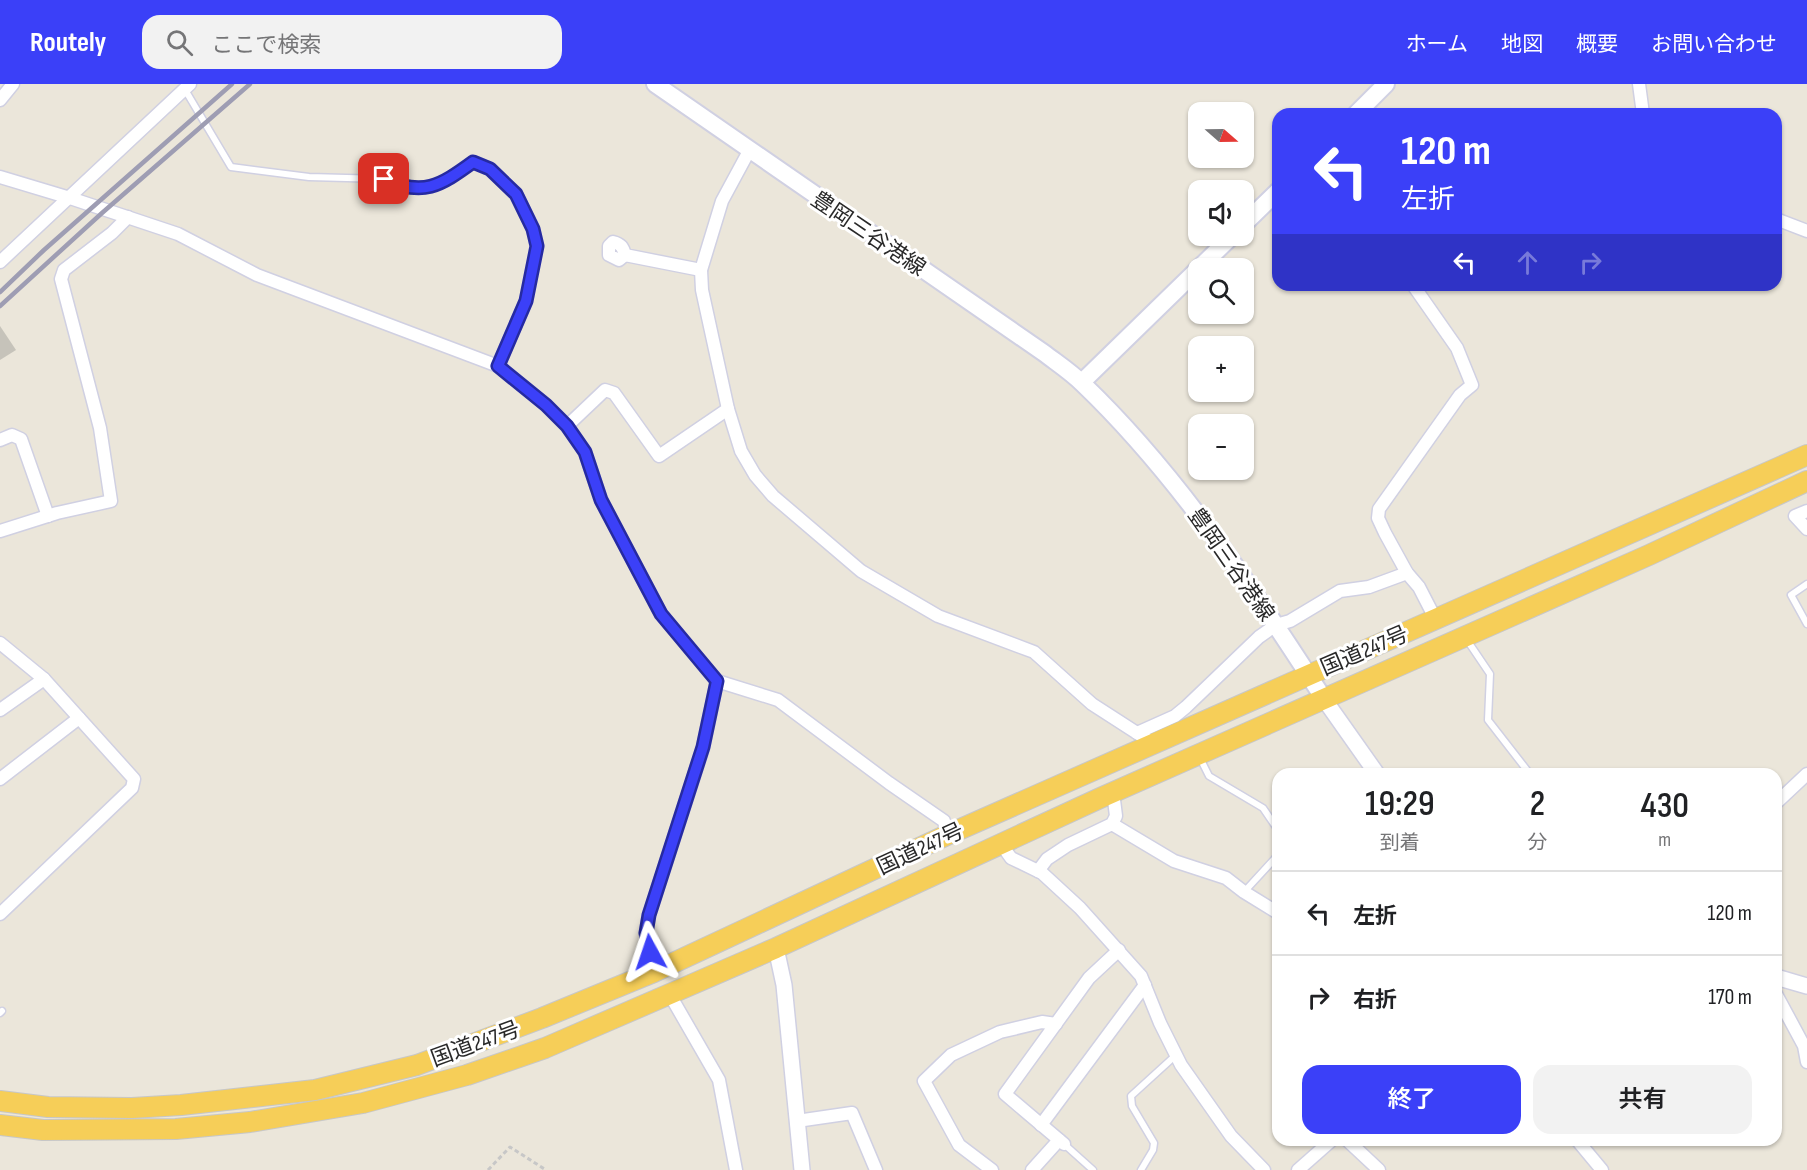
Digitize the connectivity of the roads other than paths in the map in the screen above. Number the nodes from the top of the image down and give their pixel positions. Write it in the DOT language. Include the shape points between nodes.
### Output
graph roads {
  1 [pos="13,84"];
  2 [pos="655,84"];
  3 [pos="1386,84"];
  4 [pos="1639,84"];
  5 [pos="185,85"];
  6 [pos="0,100"];
  7 [pos="1362,108"];
  8 [pos="1642,108"];
  9 [pos="749,151"];
  10 [pos="473,162"];
  11 [pos="0,177"];
  12 [pos="1272,197"];
  13 [pos="70,198"];
  14 [pos="1254,214"];
  15 [pos="128,217"];
  16 [pos="1782,221"];
  17 [pos="1807,231"];
  18 [pos="1222,246"];
  19 [pos="625,255"];
  20 [pos="0,262"];
  21 [pos="701,270"];
  22 [pos="1417,291"];
  23 [pos="498,366"];
  24 [pos="1082,382"];
  25 [pos="728,409"];
  26 [pos="567,426"];
  27 [pos="0,440"];
  28 [pos="1807,455"];
  29 [pos="1807,481"];
  30 [pos="1807,511"];
  31 [pos="48,516"];
  32 [pos="1807,529"];
  33 [pos="0,531"];
  34 [pos="1407,573"];
  35 [pos="1807,584"];
  36 [pos="1436,620"];
  37 [pos="1807,624"];
  38 [pos="1276,625"];
  39 [pos="1464,635"];
  40 [pos="0,643"];
  41 [pos="1308,674"];
  42 [pos="44,679"];
  43 [pos="717,681"];
  44 [pos="1324,699"];
  45 [pos="0,710"];
  46 [pos="79,718"];
  47 [pos="1137,733"];
  48 [pos="1154,744"];
  49 [pos="1199,755"];
  50 [pos="1373,768"];
  51 [pos="1525,768"];
  52 [pos="1807,774"];
  53 [pos="0,779"];
  54 [pos="1113,792"];
  55 [pos="1782,797"];
  56 [pos="1272,821"];
  57 [pos="1112,824"];
  58 [pos="947,835"];
  59 [pos="1001,844"];
  60 [pos="1272,862"];
  61 [pos="1038,871"];
  62 [pos="1244,892"];
  63 [pos="1272,909"];
  64 [pos="0,914"];
  65 [pos="776,948"];
  66 [pos="1119,950"];
  67 [pos="654,972"];
  68 [pos="1782,979"];
  69 [pos="1145,985"];
  70 [pos="1807,986"];
  71 [pos="670,995"];
  72 [pos="1782,1005"];
  73 [pos="1056,1024"];
  74 [pos="1176,1055"];
  75 [pos="1807,1062"];
  76 [pos="0,1101"];
  77 [pos="797,1121"];
  78 [pos="0,1125"];
  79 [pos="1041,1125"];
  80 [pos="1062,1142"];
  81 [pos="1325,1146"];
  82 [pos="1354,1146"];
  83 [pos="1582,1146"];
  84 [pos="736,1170"];
  85 [pos="802,1170"];
  86 [pos="876,1170"];
  87 [pos="992,1170"];
  88 [pos="1032,1170"];
  89 [pos="1093,1170"];
  90 [pos="1141,1170"];
  91 [pos="1264,1170"];
  92 [pos="1298,1170"];
  93 [pos="1380,1170"];
  94 [pos="1602,1170"];
  1 -- 6 [label="street"];
  2 -- 9 [label="main road, 豊岡三谷港線"];
  3 -- 7 [label="main road"];
  4 -- 8 [label="street"];
  5 -- 10 [label="lane" via="231,167 309,177 384,179 413,189 444,180"];
  5 -- 13 [label="street"];
  9 -- 21 [label="street" via="722,201"];
  9 -- 24 [label="main road, 豊岡三谷港線"];
  10 -- 23 [label="street" via="490,169 516,194 537,246 526,301"];
  11 -- 13 [label="street"];
  12 -- 14 [label="main road"];
  13 -- 15 [label="street"];
  13 -- 20 [label="street"];
  15 -- 23 [label="street" via="178,234 257,275"];
  15 -- 31 [label="street" via="64,270 61,279 100,428 111,501"];
  16 -- 17 [label="street"];
  18 -- 24 [label="main road"];
  19 -- 21 [label="street"];
  21 -- 25 [label="street"];
  22 -- 34 [label="street" via="1457,348 1472,385 1460,394 1379,509 1378,519"];
  23 -- 26 [label="street"];
  24 -- 38 [label="main road, 豊岡三谷港線" via="1180,490"];
  25 -- 26 [label="street" via="659,456 614,393 605,390"];
  25 -- 47 [label="street" via="741,452 754,475 793,515 861,571 938,616 1034,652 1092,704"];
  26 -- 43 [label="street" via="585,452 601,500 661,614"];
  27 -- 31 [label="street" via="12,435 21,439"];
  28 -- 36 [label="highway, 国道247号"];
  29 -- 39 [label="highway, 国道247号"];
  30 -- 32 [label="street" via="1795,516"];
  31 -- 33 [label="street"];
  34 -- 36 [label="street"];
  34 -- 38 [label="street" via="1369,587 1340,591 1290,621"];
  35 -- 37 [label="lane" via="1791,595"];
  36 -- 41 [label="highway, 国道247号"];
  38 -- 41 [label="main road, 豊岡三谷港線"];
  38 -- 47 [label="street" via="1175,716"];
  39 -- 44 [label="highway, 国道247号"];
  39 -- 51 [label="lane" via="1490,675 1488,720"];
  40 -- 42 [label="street"];
  41 -- 44 [label="main road, 豊岡三谷港線"];
  41 -- 48 [label="highway, 国道247号"];
  42 -- 45 [label="street"];
  42 -- 46 [label="street"];
  43 -- 58 [label="street" via="778,700 944,821"];
  43 -- 67 [label="street" via="703,747 649,915 646,933"];
  44 -- 49 [label="highway, 国道247号"];
  44 -- 50 [label="street"];
  46 -- 53 [label="street"];
  46 -- 64 [label="street" via="134,779 132,788"];
  47 -- 48 [label="street"];
  48 -- 58 [label="highway, 国道247号"];
  49 -- 54 [label="highway, 国道247号"];
  49 -- 56 [label="lane" via="1209,776 1263,808"];
  52 -- 55 [label="street"];
  54 -- 57 [label="street" via="1116,816"];
  54 -- 59 [label="highway, 国道247号"];
  57 -- 61 [label="street" via="1068,845 1047,859"];
  57 -- 62 [label="street" via="1174,861 1226,878"];
  58 -- 67 [label="highway, 国道247号"];
  59 -- 61 [label="street" via="1011,858"];
  59 -- 65 [label="highway, 国道247号"];
  60 -- 62 [label="lane"];
  61 -- 66 [label="street"];
  62 -- 63 [label="street"];
  65 -- 71 [label="highway, 国道247号"];
  65 -- 77 [label="street" via="784,985"];
  66 -- 69 [label="street"];
  66 -- 73 [label="street" via="1089,978"];
  67 -- 76 [label="highway, 国道247号" via="417,1065 315,1090 132,1108 48,1107"];
  68 -- 70 [label="street"];
  69 -- 74 [label="street"];
  69 -- 79 [label="street"];
  71 -- 78 [label="highway, 国道247号" via="545,1048 467,1075 363,1103 176,1130 43,1130"];
  71 -- 84 [label="street" via="719,1080"];
  72 -- 75 [label="street" via="1804,1046"];
  73 -- 79 [label="street" via="1005,1094"];
  73 -- 87 [label="street" via="1042,1022 1000,1032 951,1055 924,1081 959,1145"];
  74 -- 90 [label="lane" via="1131,1096 1132,1106 1154,1143"];
  74 -- 91 [label="street" via="1231,1136"];
  77 -- 85 [label="street"];
  77 -- 86 [label="street" via="852,1113"];
  79 -- 80 [label="street"];
  80 -- 88 [label="street"];
  80 -- 89 [label="lane"];
  81 -- 92 [label="street"];
  82 -- 93 [label="street"];
  83 -- 94 [label="street"];
}
